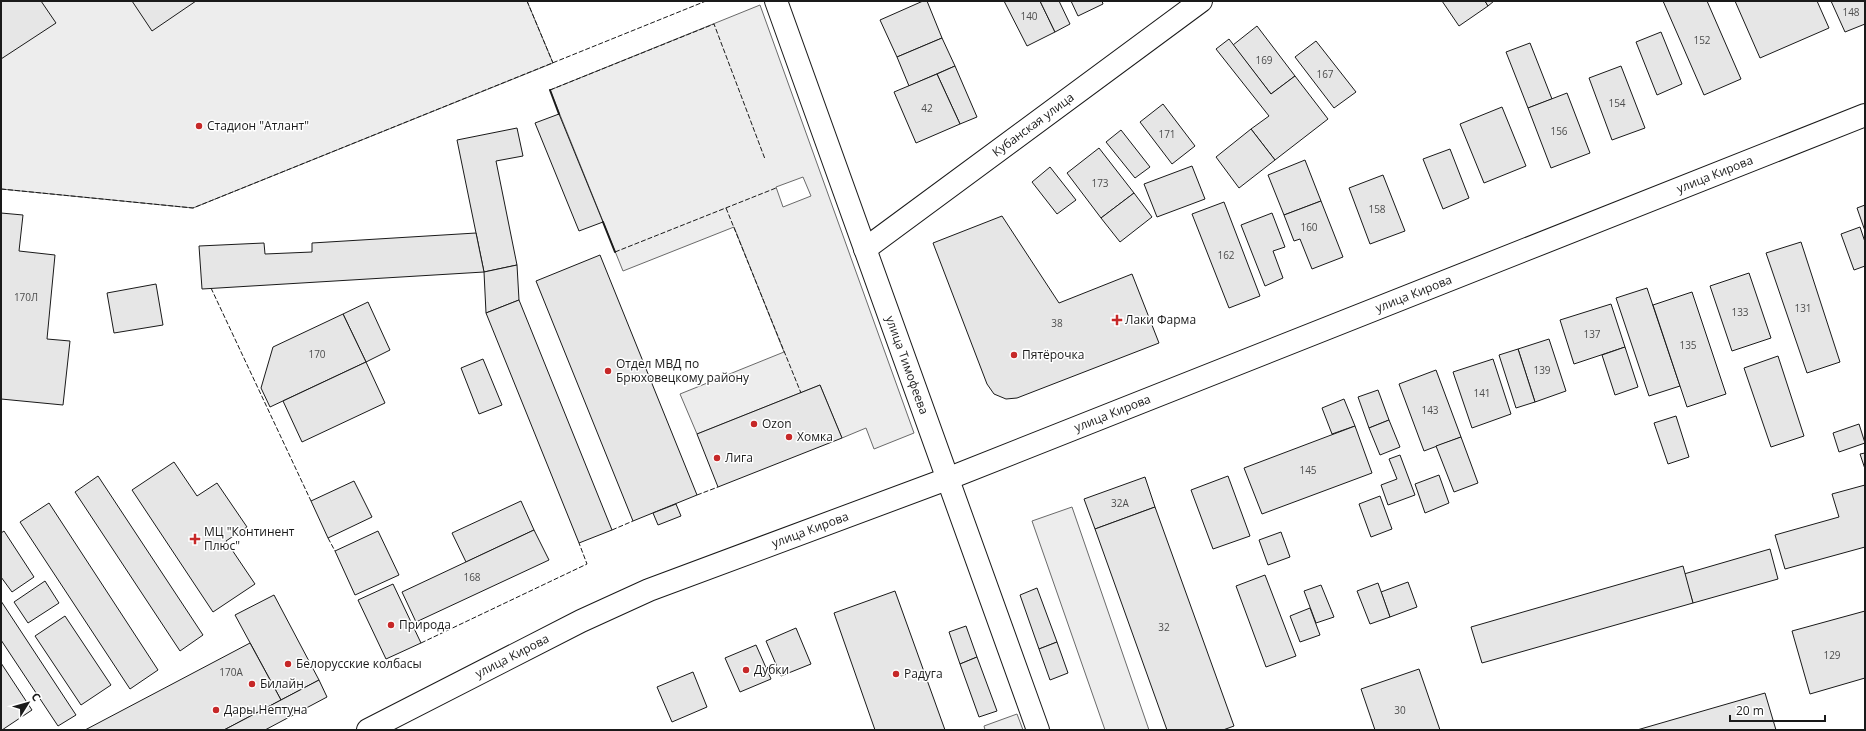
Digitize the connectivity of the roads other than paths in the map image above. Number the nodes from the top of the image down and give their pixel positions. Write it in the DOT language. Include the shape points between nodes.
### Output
graph roads {
  1 [pos="776,1"];
  2 [pos="1201,1"];
  3 [pos="1865,115"];
  4 [pos="865,249"];
  5 [pos="947,479"];
  6 [pos="368,730"];
  7 [pos="1038,730"];
  1 -- 4 [label="street, улица Тимофеева"];
  2 -- 4 [label="street, Кубанская улица"];
  3 -- 5 [label="street, улица Кирова"];
  4 -- 5 [label="street, улица Тимофеева"];
  5 -- 6 [label="street, улица Кирова" via="649,590 581,621"];
  5 -- 7 [label="street, улица Тимофеева"];
}
